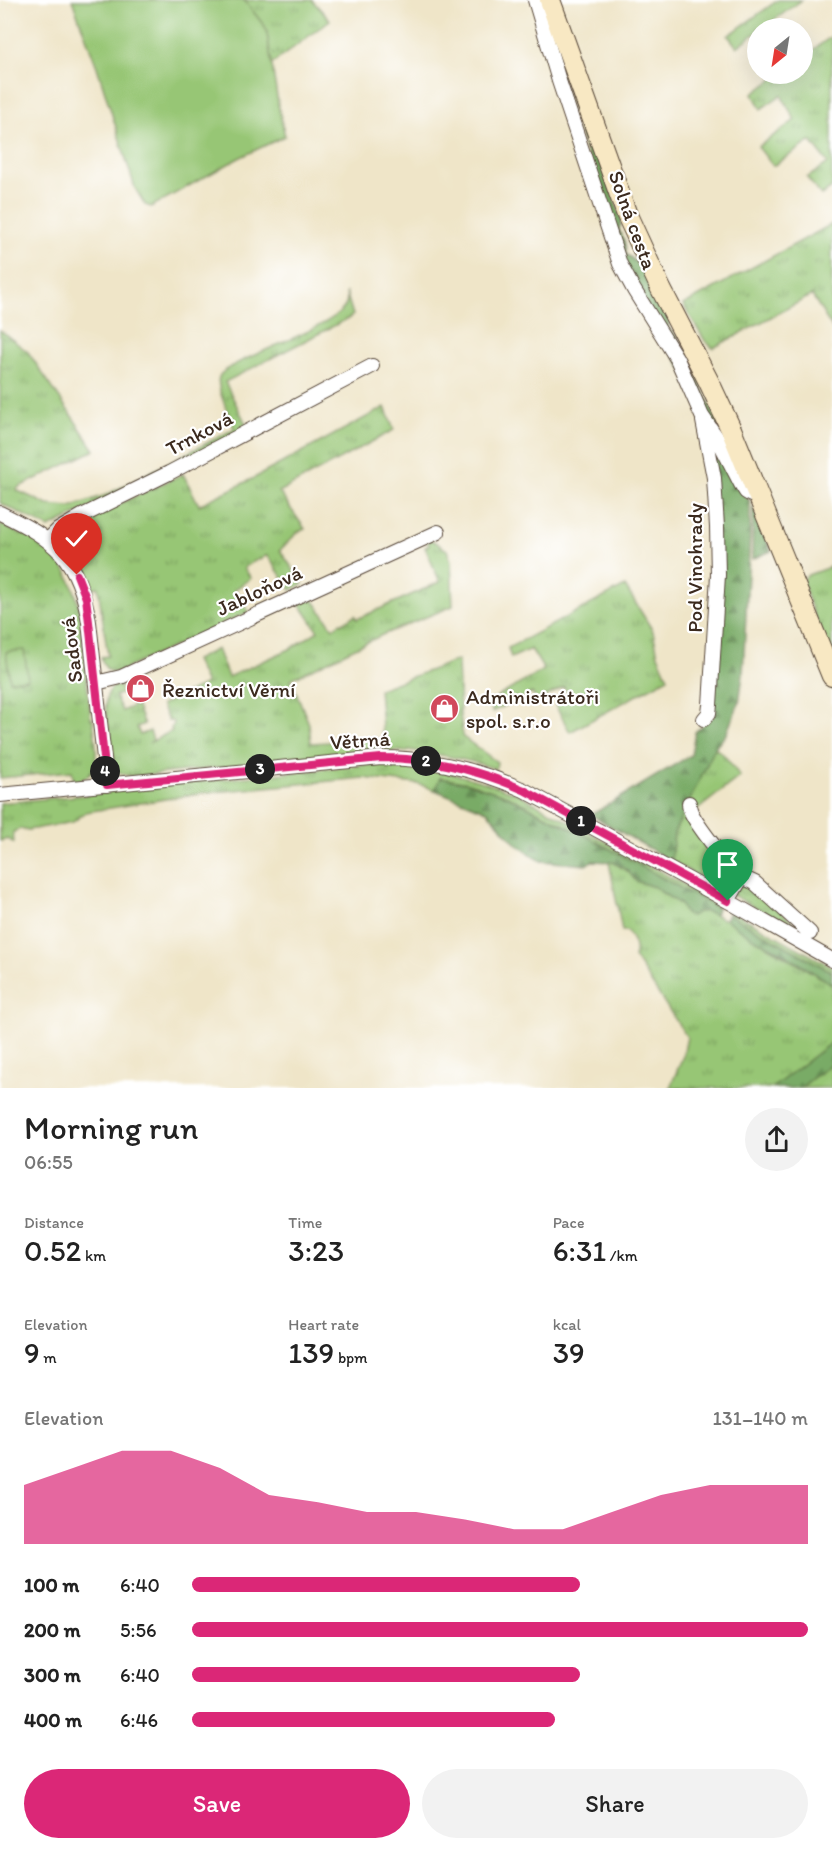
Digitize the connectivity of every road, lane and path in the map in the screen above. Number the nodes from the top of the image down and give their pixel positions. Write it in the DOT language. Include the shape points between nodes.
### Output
graph roads {
  1 [pos="535,0"];
  2 [pos="550,0"];
  3 [pos="372,366"];
  4 [pos="702,416"];
  5 [pos="759,496"];
  6 [pos="0,513"];
  7 [pos="438,532"];
  8 [pos="48,540"];
  9 [pos="832,676"];
  10 [pos="96,683"];
  11 [pos="704,719"];
  12 [pos="107,785"];
  13 [pos="0,795"];
  14 [pos="689,802"];
  15 [pos="742,877"];
  16 [pos="728,901"];
  17 [pos="810,933"];
  18 [pos="832,960"];
  1 -- 4 [label="street, Solná cesta" via="620,264 677,359"];
  2 -- 5 [label="street, Solná cesta" via="631,224 710,382"];
  3 -- 8 [label="street, Trnková" via="82,516"];
  4 -- 5 [label="street, Solná cesta" via="746,492"];
  4 -- 11 [label="street, Pod Vinohrady" via="714,478 718,575 710,705"];
  5 -- 9 [label="street, Solná cesta"];
  6 -- 8 [label="street, Sadová"];
  7 -- 10 [label="street, Jabloňová" via="121,677"];
  8 -- 10 [label="street, Sadová" via="73,568 83,591"];
  10 -- 12 [label="street, Sadová"];
  12 -- 13 [label="street, Větrná"];
  12 -- 16 [label="street, Větrná" via="381,758 449,765 524,790"];
  14 -- 15 [label="street" via="694,818"];
  15 -- 16 [label="street"];
  15 -- 17 [label="street" via="755,883"];
  16 -- 18 [label="street, Větrná"];
}
